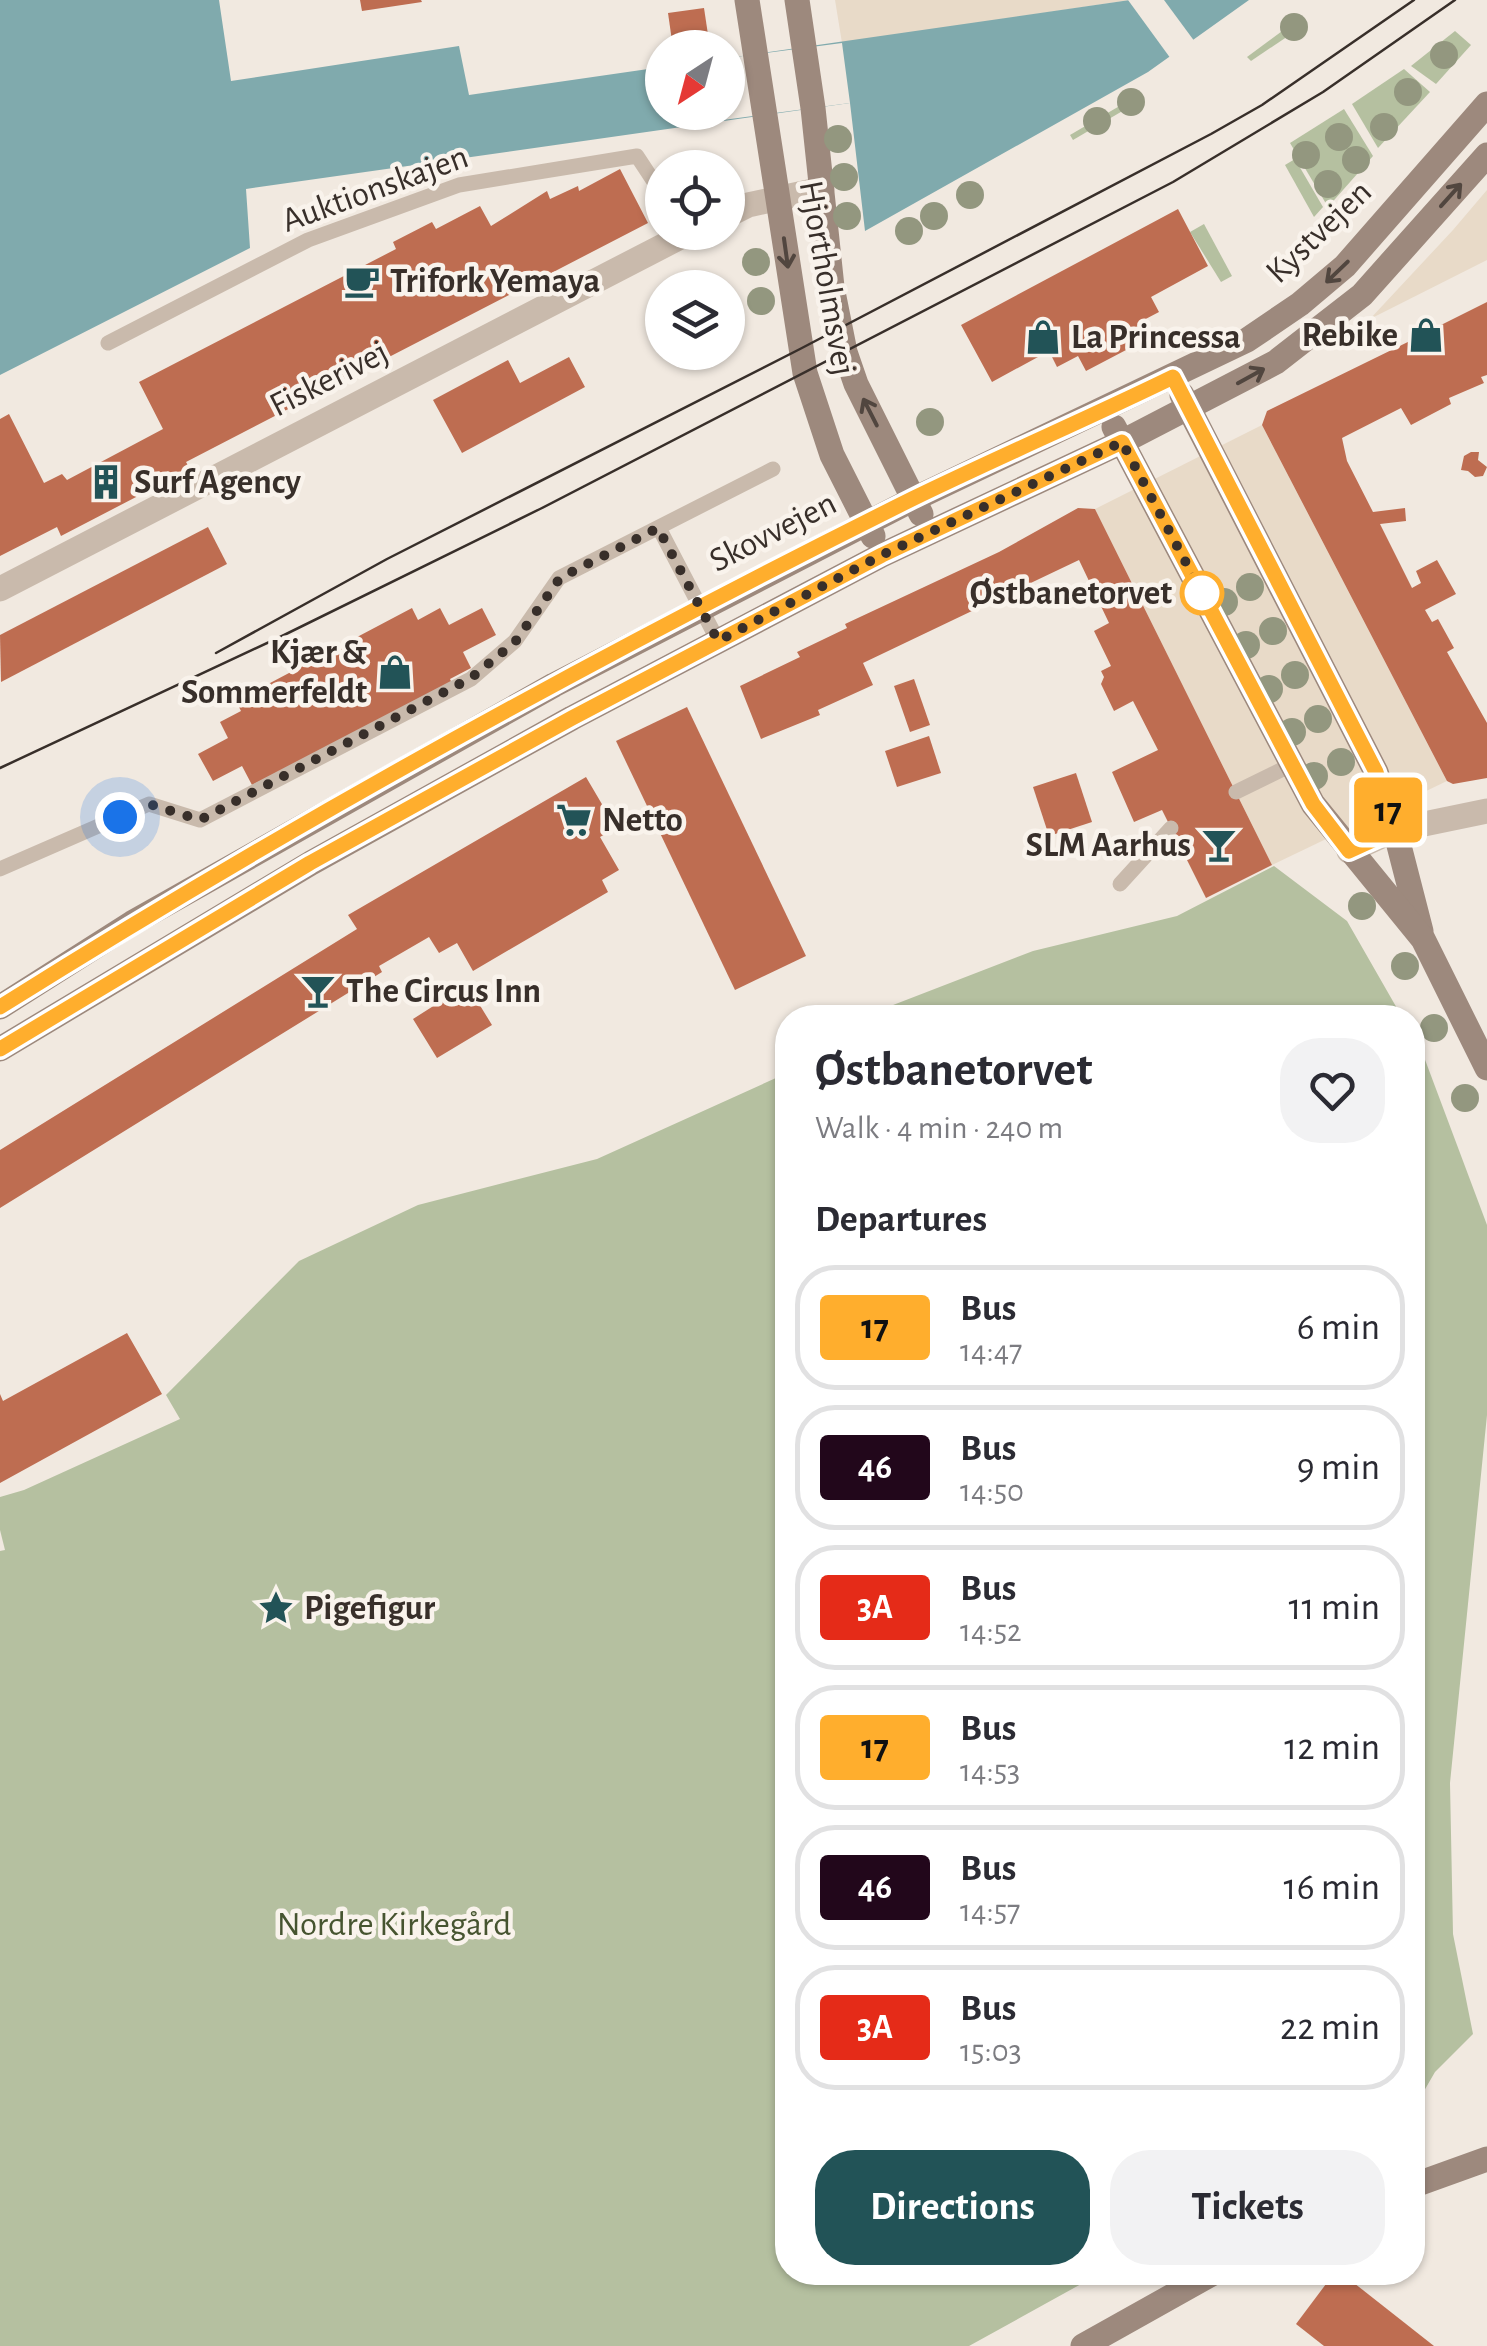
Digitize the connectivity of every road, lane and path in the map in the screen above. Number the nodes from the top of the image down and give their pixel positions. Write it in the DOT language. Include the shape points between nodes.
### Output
graph roads {
  1 [pos="747,0"];
  2 [pos="797,0"];
  3 [pos="1487,104"];
  4 [pos="1487,155"];
  5 [pos="645,168"];
  6 [pos="822,189"];
  7 [pos="778,198"];
  8 [pos="745,206"];
  9 [pos="657,250"];
  10 [pos="108,343"];
  11 [pos="1173,377"];
  12 [pos="1190,409"];
  13 [pos="1106,410"];
  14 [pos="1122,442"];
  15 [pos="774,470"];
  16 [pos="914,498"];
  17 [pos="866,523"];
  18 [pos="658,528"];
  19 [pos="930,533"];
  20 [pos="882,555"];
  21 [pos="0,589"];
  22 [pos="702,609"];
  23 [pos="718,641"];
  24 [pos="1292,764"];
  25 [pos="1236,792"];
  26 [pos="1487,812"];
  27 [pos="1171,828"];
  28 [pos="1395,830"];
  29 [pos="1349,851"];
  30 [pos="0,869"];
  31 [pos="1120,884"];
  32 [pos="1423,939"];
  33 [pos="0,1007"];
  34 [pos="0,1049"];
  35 [pos="1487,1068"];
  36 [pos="1487,2159"];
  37 [pos="1425,2181"];
  38 [pos="1192,2285"];
  39 [pos="1083,2346"];
  1 -- 7 [label="street, Hjortholmsvej"];
  2 -- 6 [label="street, Hjortholmsvej"];
  3 -- 11 [label="street, Kystvejen, one-way" via="1324,285 1246,340"];
  12 -- 4 [label="street, Kystvejen, one-way" via="1276,362 1362,295"];
  5 -- 10 [label="lane, Auktionskajen" via="637,156 459,185 308,240"];
  6 -- 7 [label="street"];
  16 -- 6 [label="street, Hjortholmsvej, one-way" via="844,352"];
  7 -- 8 [label="street"];
  7 -- 17 [label="street, Hjortholmsvej, one-way" via="805,372 832,455"];
  9 -- 21 [label="street, Fiskerivej"];
  11 -- 12 [label="street"];
  11 -- 13 [label="street, Skovvejen"];
  12 -- 14 [label="street, Skovvejen"];
  12 -- 28 [label="street" via="1376,772"];
  13 -- 14 [label="street"];
  13 -- 16 [label="street, Skovvejen"];
  14 -- 19 [label="street, Skovvejen"];
  14 -- 24 [label="street"];
  15 -- 18 [label="lane"];
  16 -- 17 [label="street, Skovvejen"];
  16 -- 19 [label="street, Hjortholmsvej"];
  17 -- 20 [label="street, Hjortholmsvej"];
  17 -- 22 [label="street, Skovvejen"];
  18 -- 22 [label="lane"];
  18 -- 30 [label="lane" via="560,578 515,642 471,678 200,820 149,804"];
  19 -- 20 [label="street, Skovvejen"];
  20 -- 23 [label="street, Skovvejen"];
  22 -- 23 [label="lane"];
  22 -- 33 [label="street, Skovvejen" via="132,923"];
  23 -- 34 [label="street, Skovvejen" via="310,863"];
  24 -- 25 [label="lane"];
  24 -- 29 [label="street"];
  26 -- 28 [label="street"];
  27 -- 31 [label="lane"];
  28 -- 29 [label="street"];
  28 -- 32 [label="street"];
  29 -- 32 [label="street"];
  32 -- 35 [label="street"];
  36 -- 37 [label="street"];
  38 -- 39 [label="street"];
}
